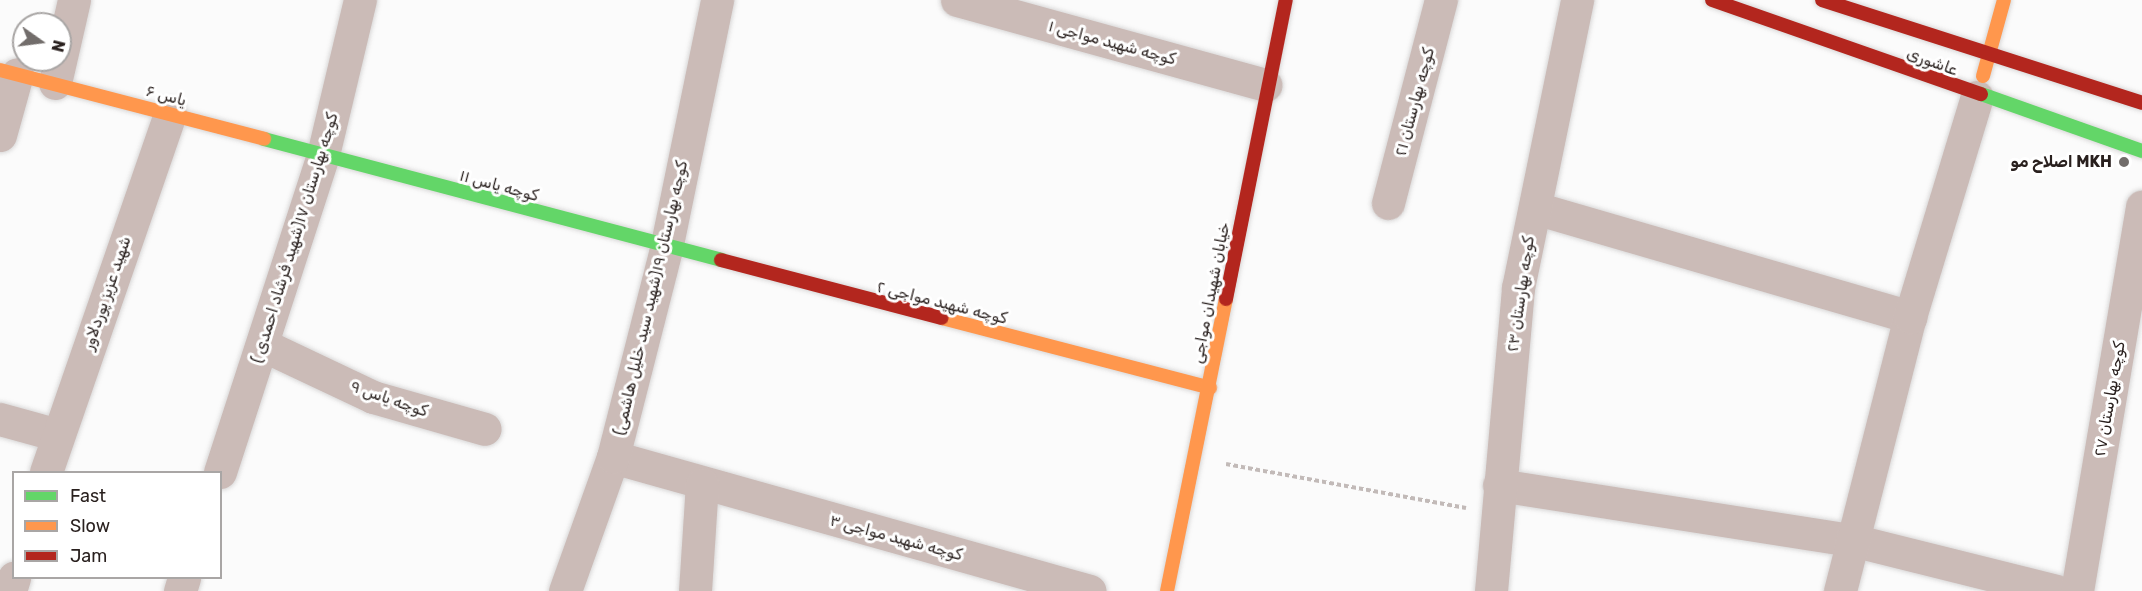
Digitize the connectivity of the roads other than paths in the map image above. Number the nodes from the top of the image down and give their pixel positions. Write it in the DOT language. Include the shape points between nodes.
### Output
graph roads {
  1 [pos="75,0"];
  2 [pos="360,0"];
  3 [pos="717,0"];
  4 [pos="957,0"];
  5 [pos="1286,0"];
  6 [pos="1441,0"];
  7 [pos="1576,0"];
  8 [pos="1712,0"];
  9 [pos="1822,0"];
  10 [pos="2004,0"];
  11 [pos="1989,56"];
  12 [pos="9,72"];
  13 [pos="55,83"];
  14 [pos="1266,86"];
  15 [pos="1977,97"];
  16 [pos="2142,103"];
  17 [pos="170,114"];
  18 [pos="0,135"];
  19 [pos="2142,150"];
  20 [pos="323,155"];
  21 [pos="1388,203"];
  22 [pos="2142,206"];
  23 [pos="1534,208"];
  24 [pos="666,249"];
  25 [pos="1910,317"];
  26 [pos="263,345"];
  27 [pos="1210,388"];
  28 [pos="0,419"];
  29 [pos="485,429"];
  30 [pos="58,435"];
  31 [pos="613,457"];
  32 [pos="46,471"];
  33 [pos="220,471"];
  34 [pos="702,484"];
  35 [pos="1498,499"];
  36 [pos="1852,540"];
  37 [pos="565,591"];
  38 [pos="695,591"];
  39 [pos="1090,591"];
  40 [pos="1167,591"];
  41 [pos="1491,591"];
  42 [pos="1840,591"];
  43 [pos="2056,591"];
  44 [pos="2077,591"];
  1 -- 13 [label="street"];
  2 -- 20 [label="street, کوچه بهارستان ۱۷(شهید فرشاد احمدی )"];
  3 -- 24 [label="street, کوچه بهارستان ۱۹(شهید سید خلیل هاشمی)"];
  4 -- 14 [label="street, کوچه شهید مواجی ۱"];
  5 -- 14 [label="street, خیابان شهیدان مواجی"];
  6 -- 21 [label="street, کوچه بهارستان ۲۱"];
  7 -- 23 [label="street, کوچه بهارستان ۲۳"];
  8 -- 15 [label="street, عاشوری"];
  9 -- 11 [label="street, عاشوری"];
  10 -- 11 [label="street"];
  11 -- 15 [label="street"];
  11 -- 16 [label="street, عاشوری"];
  12 -- 13 [label="street, یاس ۶"];
  12 -- 18 [label="street"];
  13 -- 17 [label="street, یاس ۶"];
  14 -- 27 [label="street, خیابان شهیدان مواجی"];
  15 -- 19 [label="street, عاشوری"];
  15 -- 25 [label="street"];
  17 -- 20 [label="street, یاس ۶"];
  17 -- 30 [label="street, شهید عزیز پوردلاور"];
  20 -- 24 [label="street, کوچه یاس ۱۱"];
  20 -- 26 [label="street, کوچه بهارستان ۱۷(شهید فرشاد احمدی )"];
  22 -- 44 [label="street, کوچه بهارستان ۲۷"];
  23 -- 25 [label="street"];
  23 -- 35 [label="street, کوچه بهارستان ۲۳" via="1518,288"];
  24 -- 27 [label="street, کوچه شهید مواجی ۲"];
  24 -- 31 [label="street, کوچه بهارستان ۱۹(شهید سید خلیل هاشمی)"];
  25 -- 36 [label="street"];
  26 -- 29 [label="street, کوچه یاس ۹" via="373,397"];
  26 -- 33 [label="street, کوچه بهارستان ۱۷(شهید فرشاد احمدی )"];
  27 -- 40 [label="street, خیابان شهیدان مواجی"];
  28 -- 30 [label="street"];
  30 -- 32 [label="street, شهید عزیز پوردلاور"];
  31 -- 34 [label="street, کوچه شهید مواجی ۳"];
  31 -- 37 [label="street, کوچه بهارستان ۱۹(شهید سید خلیل هاشمی)"];
  34 -- 38 [label="street"];
  34 -- 39 [label="street, کوچه شهید مواجی ۳"];
  35 -- 36 [label="street"];
  35 -- 41 [label="street, کوچه بهارستان ۲۳"];
  36 -- 42 [label="street"];
  36 -- 43 [label="street"];
}
